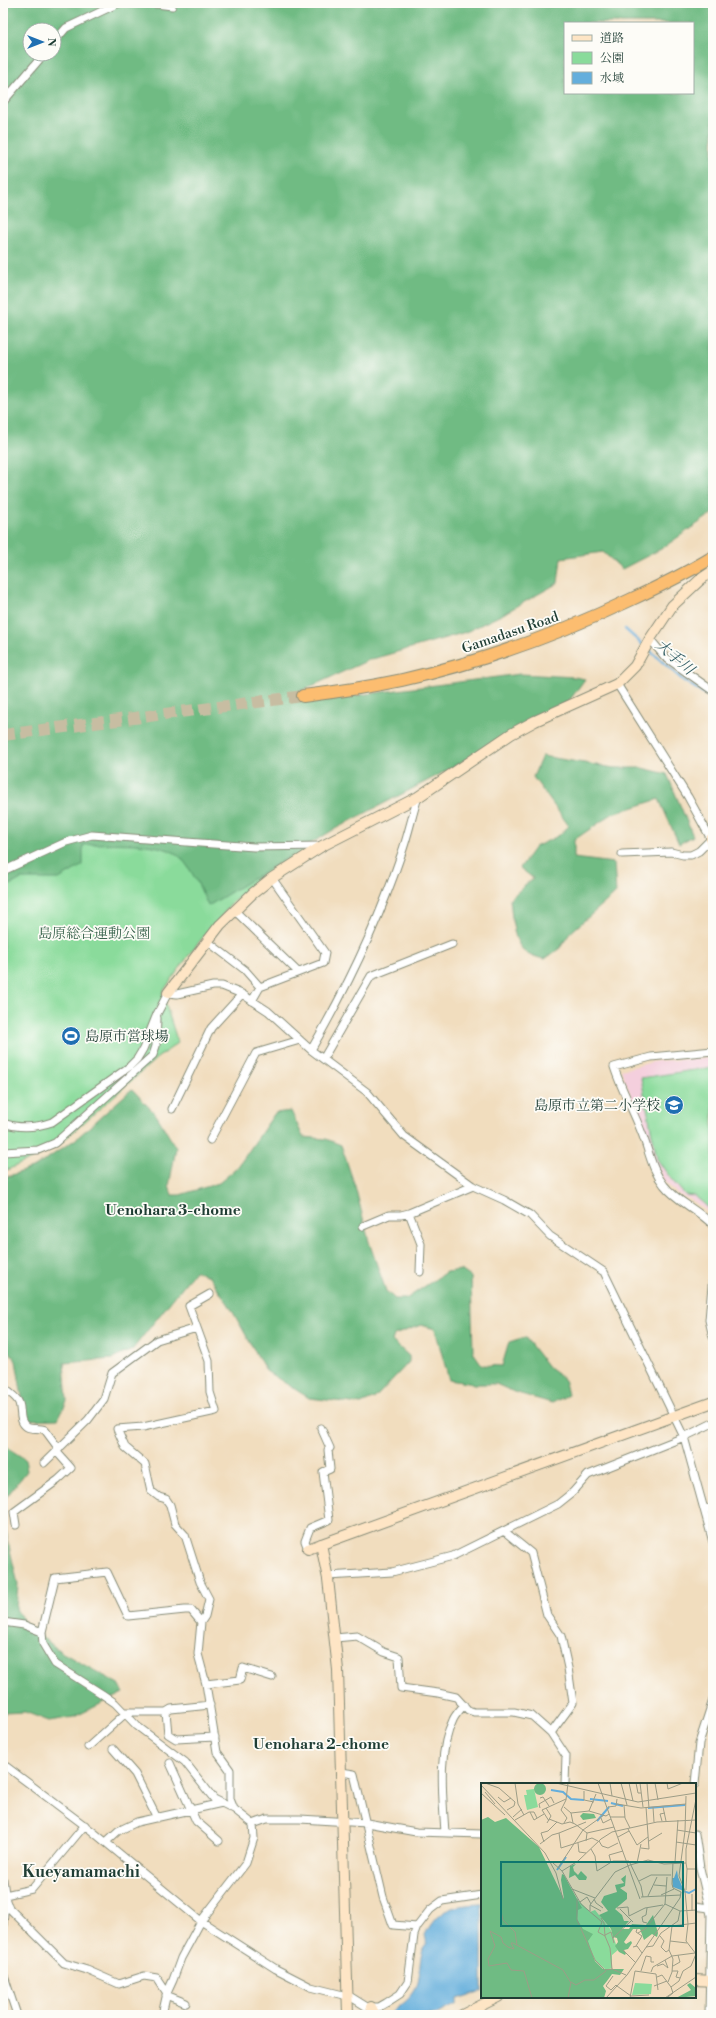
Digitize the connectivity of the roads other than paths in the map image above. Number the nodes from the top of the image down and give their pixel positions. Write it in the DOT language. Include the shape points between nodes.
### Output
graph roads {
  1 [pos="119,3"];
  2 [pos="149,3"];
  3 [pos="172,6"];
  4 [pos="62,33"];
  5 [pos="37,62"];
  6 [pos="3,102"];
  7 [pos="713,557"];
  8 [pos="713,571"];
  9 [pos="649,641"];
  10 [pos="617,684"];
  11 [pos="713,690"];
  12 [pos="303,696"];
  13 [pos="418,797"];
  14 [pos="712,841"];
  15 [pos="322,846"];
  16 [pos="622,854"];
  17 [pos="3,870"];
  18 [pos="272,878"];
  19 [pos="234,910"];
  20 [pos="207,941"];
  21 [pos="452,944"];
  22 [pos="298,972"];
  23 [pos="260,987"];
  24 [pos="168,993"];
  25 [pos="242,994"];
  26 [pos="252,1001"];
  27 [pos="157,1014"];
  28 [pos="300,1040"];
  29 [pos="311,1050"];
  30 [pos="713,1051"];
  31 [pos="323,1060"];
  32 [pos="172,1109"];
  33 [pos="3,1123"];
  34 [pos="210,1140"];
  35 [pos="3,1152"];
  36 [pos="472,1186"];
  37 [pos="409,1213"];
  38 [pos="713,1224"];
  39 [pos="363,1226"];
  40 [pos="420,1272"];
  41 [pos="713,1274"];
  42 [pos="210,1294"];
  43 [pos="197,1328"];
  44 [pos="713,1337"];
  45 [pos="3,1385"];
  46 [pos="713,1402"];
  47 [pos="674,1416"];
  48 [pos="713,1423"];
  49 [pos="321,1428"];
  50 [pos="684,1437"];
  51 [pos="58,1450"];
  52 [pos="44,1463"];
  53 [pos="704,1508"];
  54 [pos="713,1509"];
  55 [pos="16,1525"];
  56 [pos="504,1531"];
  57 [pos="713,1542"];
  58 [pos="322,1544"];
  59 [pos="308,1549"];
  60 [pos="328,1576"];
  61 [pos="3,1622"];
  62 [pos="201,1622"];
  63 [pos="42,1632"];
  64 [pos="335,1638"];
  65 [pos="272,1677"];
  66 [pos="206,1684"];
  67 [pos="713,1700"];
  68 [pos="210,1705"];
  69 [pos="464,1705"];
  70 [pos="125,1712"];
  71 [pos="166,1712"];
  72 [pos="551,1733"];
  73 [pos="215,1737"];
  74 [pos="88,1746"];
  75 [pos="114,1748"];
  76 [pos="3,1764"];
  77 [pos="170,1764"];
  78 [pos="341,1772"];
  79 [pos="566,1783"];
  80 [pos="695,1783"];
  81 [pos="222,1803"];
  82 [pos="234,1809"];
  83 [pos="191,1810"];
  84 [pos="157,1818"];
  85 [pos="342,1822"];
  86 [pos="367,1823"];
  87 [pos="253,1824"];
  88 [pos="84,1825"];
  89 [pos="445,1833"];
  90 [pos="481,1834"];
  91 [pos="219,1840"];
  92 [pos="696,1841"];
  93 [pos="106,1842"];
  94 [pos="3,1879"];
  95 [pos="481,1895"];
  96 [pos="6,1901"];
  97 [pos="696,1906"];
  98 [pos="710,1908"];
  99 [pos="201,1922"];
  100 [pos="3,1926"];
  101 [pos="417,1927"];
  102 [pos="712,1931"];
  103 [pos="3,1973"];
  104 [pos="696,1980"];
  105 [pos="711,1981"];
  106 [pos="166,1994"];
  107 [pos="347,1996"];
  108 [pos="496,1998"];
  109 [pos="186,2003"];
  110 [pos="373,2011"];
  111 [pos="17,2015"];
  112 [pos="161,2015"];
  113 [pos="348,2015"];
  114 [pos="462,2015"];
  115 [pos="709,2015"];
  1 -- 4 [label="street" via="66,28"];
  2 -- 3 [label="street"];
  5 -- 6 [label="street"];
  7 -- 12 [label="highway, Gamadasu Road" via="590,619 515,649 401,680"];
  8 -- 9 [label="street" via="672,606"];
  9 -- 10 [label="street" via="635,666"];
  9 -- 11 [label="street" via="665,657"];
  10 -- 13 [label="street" via="511,734"];
  10 -- 14 [label="street" via="688,797"];
  13 -- 15 [label="street"];
  13 -- 29 [label="street" via="402,854 364,950 339,1002"];
  14 -- 16 [label="street" via="691,855 671,852"];
  15 -- 17 [label="street" via="254,847 92,835 66,842"];
  15 -- 18 [label="street"];
  18 -- 19 [label="street"];
  18 -- 22 [label="street" via="325,953 323,963"];
  19 -- 20 [label="street"];
  19 -- 22 [label="street"];
  20 -- 23 [label="street" via="245,970"];
  20 -- 24 [label="street"];
  21 -- 31 [label="street" via="371,976"];
  22 -- 23 [label="street"];
  23 -- 26 [label="street"];
  24 -- 25 [label="street" via="177,994 222,986"];
  24 -- 27 [label="street"];
  25 -- 26 [label="street"];
  25 -- 32 [label="street" via="211,1028"];
  26 -- 28 [label="street" via="268,1011"];
  27 -- 33 [label="street" via="143,1049 129,1067 52,1122 28,1128"];
  27 -- 35 [label="street" via="156,1046 150,1059 55,1142 38,1150"];
  28 -- 29 [label="street"];
  28 -- 34 [label="street" via="256,1054"];
  29 -- 31 [label="street"];
  30 -- 38 [label="street" via="652,1057 614,1067 642,1133 653,1167 676,1198 694,1208"];
  31 -- 36 [label="street" via="366,1092 404,1136"];
  36 -- 37 [label="street"];
  36 -- 47 [label="street" via="530,1215 550,1236 604,1272"];
  37 -- 39 [label="street" via="389,1215"];
  37 -- 40 [label="street" via="421,1244"];
  41 -- 44 [label="street" via="708,1320"];
  42 -- 43 [label="street" via="189,1306"];
  43 -- 51 [label="street" via="157,1340 112,1373 104,1399 88,1420"];
  43 -- 62 [label="street" via="209,1361 210,1392 216,1411 143,1427 117,1429 125,1447 145,1464 151,1491 166,1499 174,1524 186,1535 200,1582 209,1599"];
  45 -- 51 [label="street" via="18,1401 22,1422 30,1428 45,1430"];
  46 -- 47 [label="street"];
  47 -- 50 [label="street"];
  47 -- 58 [label="street"];
  48 -- 50 [label="street"];
  49 -- 59 [label="street" via="330,1448 330,1469 323,1472 329,1520 310,1528 305,1541"];
  50 -- 53 [label="street"];
  50 -- 56 [label="street" via="588,1475 558,1504"];
  51 -- 52 [label="street"];
  51 -- 55 [label="street" via="71,1468 14,1512"];
  53 -- 54 [label="street"];
  53 -- 57 [label="street"];
  56 -- 60 [label="street" via="453,1556 392,1572"];
  56 -- 72 [label="street" via="531,1553 547,1615 560,1636 568,1668 573,1703"];
  58 -- 59 [label="street"];
  58 -- 60 [label="street"];
  60 -- 64 [label="street"];
  61 -- 63 [label="street" via="24,1625"];
  62 -- 63 [label="street" via="191,1610 128,1616 107,1572 55,1578"];
  62 -- 66 [label="street" via="198,1654"];
  63 -- 70 [label="street" via="43,1644 55,1664"];
  64 -- 69 [label="street" via="357,1636 398,1657 401,1688 456,1697"];
  64 -- 78 [label="street"];
  65 -- 66 [label="street" via="243,1668 240,1680"];
  66 -- 68 [label="street"];
  67 -- 80 [label="street" via="699,1743"];
  68 -- 71 [label="street" via="171,1709"];
  68 -- 73 [label="street"];
  69 -- 72 [label="street" via="474,1712 514,1712 532,1716"];
  69 -- 89 [label="street" via="453,1719 444,1754"];
  70 -- 71 [label="street"];
  70 -- 74 [label="street"];
  70 -- 81 [label="street" via="137,1726 185,1762 214,1799"];
  71 -- 73 [label="street" via="168,1734 176,1739"];
  72 -- 79 [label="street" via="566,1756"];
  73 -- 82 [label="street" via="217,1752 230,1770 230,1799"];
  75 -- 84 [label="street" via="135,1774"];
  76 -- 88 [label="street"];
  77 -- 83 [label="street"];
  78 -- 85 [label="street"];
  78 -- 86 [label="street" via="354,1774"];
  81 -- 82 [label="street"];
  81 -- 83 [label="street"];
  82 -- 87 [label="street"];
  83 -- 84 [label="street"];
  83 -- 91 [label="street" via="196,1820"];
  84 -- 93 [label="street" via="137,1822 118,1831"];
  85 -- 86 [label="street"];
  85 -- 87 [label="street" via="267,1819"];
  85 -- 107 [label="street"];
  86 -- 89 [label="street" via="410,1831"];
  86 -- 101 [label="street" via="383,1897 393,1925"];
  87 -- 99 [label="street" via="254,1838 246,1862"];
  88 -- 93 [label="street"];
  88 -- 96 [label="street" via="32,1889"];
  89 -- 90 [label="street"];
  92 -- 98 [label="street"];
  93 -- 99 [label="street"];
  94 -- 96 [label="street"];
  95 -- 101 [label="street" via="442,1902 430,1910"];
  96 -- 100 [label="street"];
  96 -- 106 [label="street" via="64,1963 119,1984 144,1976 156,1978"];
  97 -- 98 [label="street"];
  98 -- 102 [label="street"];
  99 -- 106 [label="street" via="181,1958"];
  99 -- 107 [label="street" via="297,1980 311,1987"];
  101 -- 110 [label="street" via="408,1982 400,1994"];
  102 -- 105 [label="street"];
  103 -- 111 [label="street"];
  104 -- 105 [label="street"];
  105 -- 115 [label="street"];
  106 -- 109 [label="street"];
  106 -- 112 [label="street"];
  107 -- 110 [label="street"];
  107 -- 113 [label="street"];
  108 -- 114 [label="street"];
}
